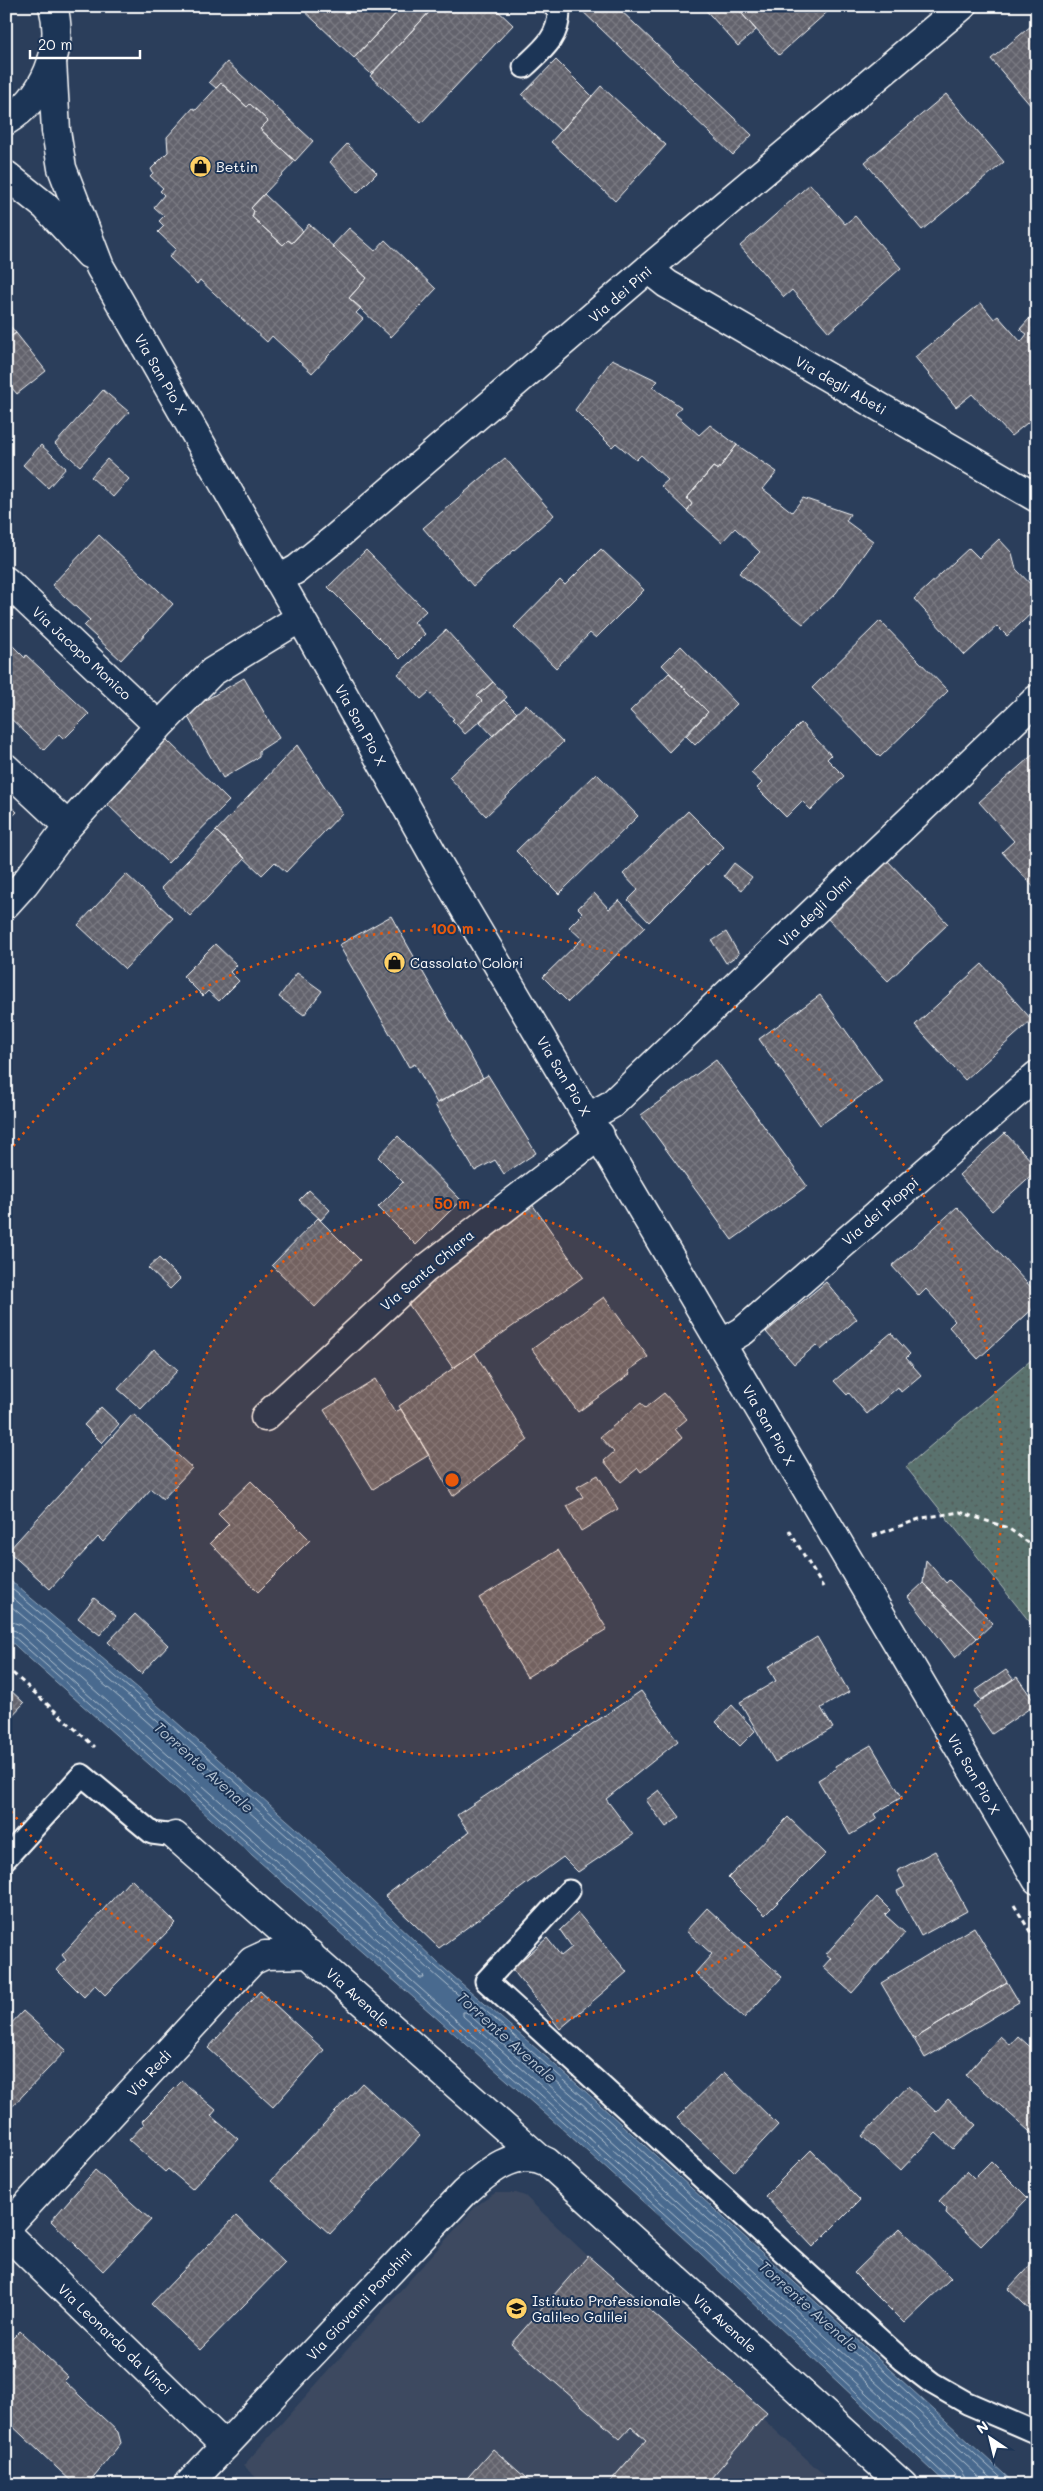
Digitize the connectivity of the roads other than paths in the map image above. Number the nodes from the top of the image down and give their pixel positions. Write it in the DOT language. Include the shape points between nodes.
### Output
graph roads {
  1 [pos="53,6"];
  2 [pos="71,6"];
  3 [pos="554,6"];
  4 [pos="962,6"];
  5 [pos="53,57"];
  6 [pos="524,67"];
  7 [pos="6,121"];
  8 [pos="6,175"];
  9 [pos="100,267"];
  10 [pos="648,270"];
  11 [pos="1037,498"];
  12 [pos="278,580"];
  13 [pos="6,581"];
  14 [pos="300,618"];
  15 [pos="1037,700"];
  16 [pos="158,726"];
  17 [pos="6,768"];
  18 [pos="68,826"];
  19 [pos="6,904"];
  20 [pos="1037,1075"];
  21 [pos="594,1126"];
  22 [pos="722,1344"];
  23 [pos="265,1417"];
  24 [pos="175,1836"];
  25 [pos="6,1858"];
  26 [pos="1037,1880"];
  27 [pos="569,1891"];
  28 [pos="310,1954"];
  29 [pos="543,2160"];
  30 [pos="6,2228"];
  31 [pos="6,2233"];
  32 [pos="1037,2433"];
  33 [pos="225,2446"];
  34 [pos="188,2485"];
  35 [pos="903,2485"];
  1 -- 5 [label="street" via="56,38"];
  2 -- 5 [label="street"];
  3 -- 6 [label="lane" via="559,11 559,24 552,40"];
  4 -- 10 [label="street, Via dei Pini"];
  5 -- 7 [label="street" via="38,92 23,109"];
  5 -- 9 [label="street, Via San Pio X" via="56,131 62,168"];
  8 -- 9 [label="street, Via San Pio X" via="45,206"];
  9 -- 12 [label="street, Via San Pio X"];
  10 -- 11 [label="street, Via degli Abeti"];
  10 -- 12 [label="street, Via dei Pini" via="334,540 298,569"];
  12 -- 14 [label="street, Via San Pio X"];
  13 -- 16 [label="street, Via Jacopo Monico"];
  14 -- 16 [label="street" via="212,672"];
  14 -- 21 [label="street, Via San Pio X" via="439,865"];
  15 -- 21 [label="street, Via degli Olmi" via="612,1104"];
  16 -- 18 [label="street"];
  17 -- 18 [label="street"];
  18 -- 19 [label="street"];
  20 -- 22 [label="street, Via dei Pioppi" via="750,1324"];
  21 -- 22 [label="street, Via San Pio X"];
  21 -- 23 [label="street, Via Santa Chiara" via="424,1270"];
  22 -- 26 [label="street, Via San Pio X"];
  24 -- 25 [label="lane" via="152,1832 82,1775"];
  24 -- 28 [label="street, Via Avenale"];
  27 -- 32 [label="lane" via="486,1981 902,2360 932,2383 967,2403"];
  28 -- 29 [label="street, Via Avenale"];
  28 -- 30 [label="street, Via Redi" via="265,1955 252,1961"];
  29 -- 33 [label="street, Via Giovanni Ponchini" via="518,2158 486,2172"];
  29 -- 35 [label="street, Via Avenale"];
  31 -- 33 [label="street, Via Leonardo da Vinci"];
  33 -- 34 [label="street, Via Giovanni Ponchini"];
}
